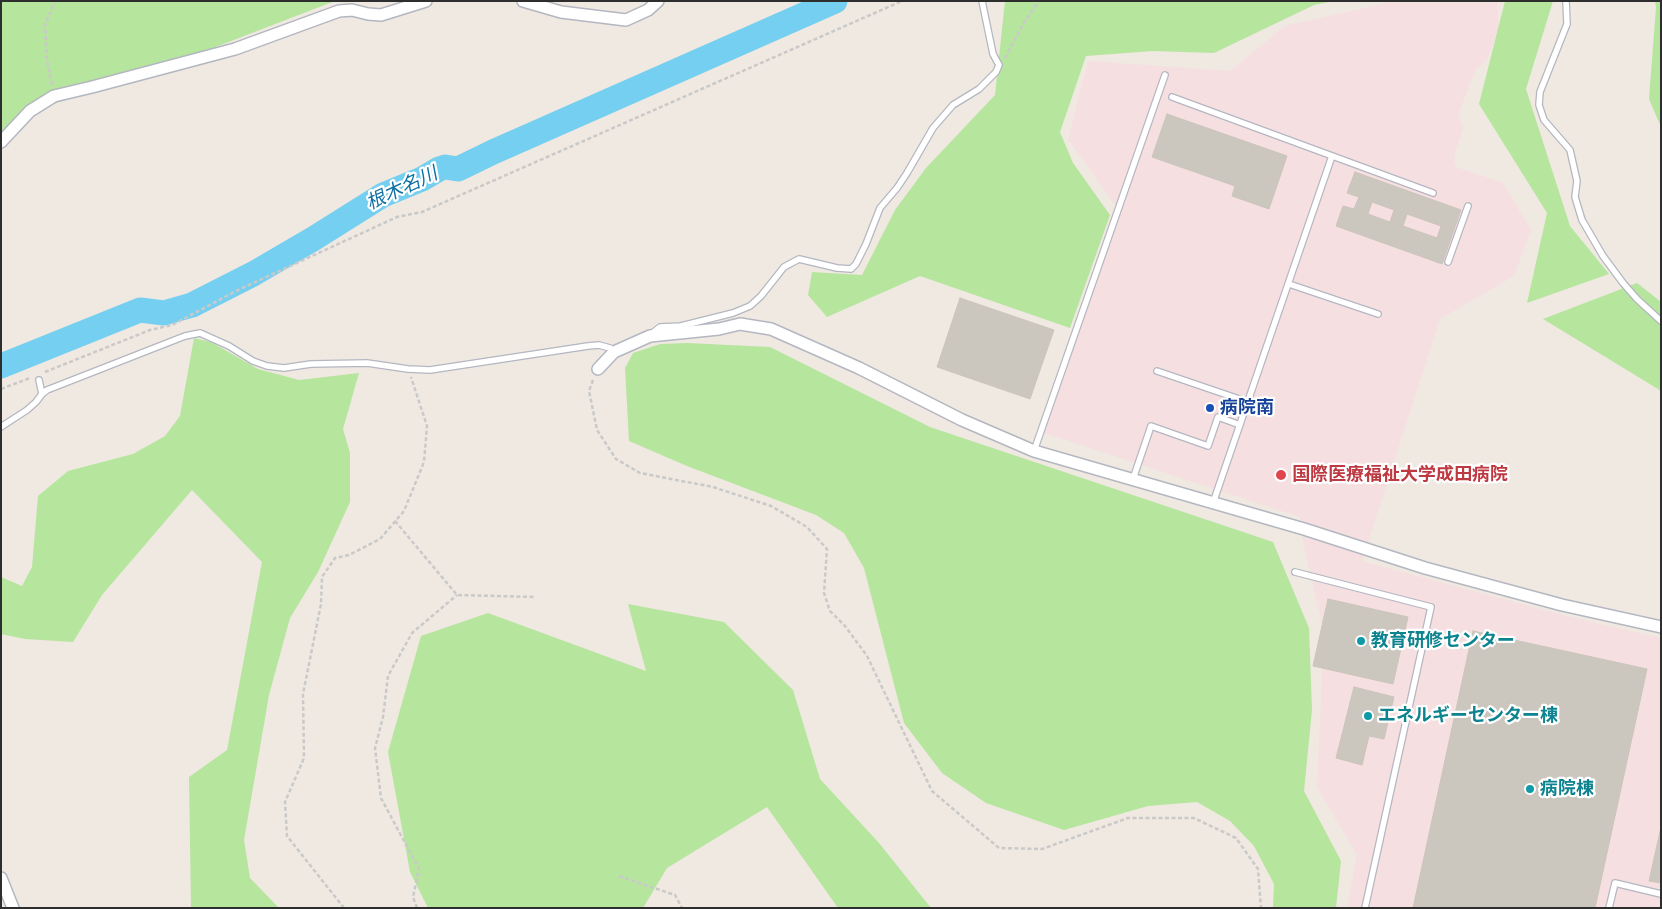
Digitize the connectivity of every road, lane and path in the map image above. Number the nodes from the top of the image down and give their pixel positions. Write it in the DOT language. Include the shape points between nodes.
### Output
graph roads {
  1 [pos="55,1"];
  2 [pos="426,1"];
  3 [pos="523,1"];
  4 [pos="658,1"];
  5 [pos="902,1"];
  6 [pos="982,1"];
  7 [pos="1039,1"];
  8 [pos="1566,1"];
  9 [pos="999,65"];
  10 [pos="1165,75"];
  11 [pos="54,96"];
  12 [pos="1172,97"];
  13 [pos="1,142"];
  14 [pos="1332,156"];
  15 [pos="1433,193"];
  16 [pos="1468,206"];
  17 [pos="1448,262"];
  18 [pos="1289,284"];
  19 [pos="1378,314"];
  20 [pos="1661,321"];
  21 [pos="650,336"];
  22 [pos="614,352"];
  23 [pos="408,369"];
  24 [pos="598,369"];
  25 [pos="1157,371"];
  26 [pos="40,383"];
  27 [pos="1,389"];
  28 [pos="42,394"];
  29 [pos="1248,402"];
  30 [pos="1240,424"];
  31 [pos="1,428"];
  32 [pos="1034,450"];
  33 [pos="1133,479"];
  34 [pos="1214,503"];
  35 [pos="395,521"];
  36 [pos="1296,572"];
  37 [pos="457,595"];
  38 [pos="535,598"];
  39 [pos="1661,627"];
  40 [pos="619,876"];
  41 [pos="1,878"];
  42 [pos="1661,894"];
  43 [pos="13,908"];
  44 [pos="344,908"];
  45 [pos="417,908"];
  46 [pos="682,908"];
  47 [pos="1262,908"];
  48 [pos="1365,908"];
  49 [pos="1609,908"];
  1 -- 11 [label="path" via="44,24"];
  2 -- 11 [label="street" via="381,15 339,11 235,49"];
  3 -- 4 [label="street" via="561,12 626,20 648,10"];
  5 -- 27 [label="path" via="422,212 397,217 240,289 172,325 150,330"];
  6 -- 9 [label="lane" via="993,54"];
  7 -- 9 [label="path"];
  8 -- 20 [label="lane" via="1567,24 1540,92 1539,105 1544,120 1570,150 1577,181 1575,197 1582,220 1623,283"];
  9 -- 21 [label="lane" via="979,89 953,105 933,128 902,180 880,208 860,257 851,268 799,259 784,267 750,306 688,325 660,327"];
  10 -- 32 [label="lane"];
  11 -- 13 [label="street" via="30,111"];
  12 -- 14 [label="lane"];
  14 -- 15 [label="lane"];
  14 -- 18 [label="lane"];
  16 -- 17 [label="lane"];
  18 -- 19 [label="lane"];
  18 -- 29 [label="lane"];
  21 -- 22 [label="street"];
  21 -- 32 [label="street" via="740,324 772,329 962,420"];
  22 -- 23 [label="lane" via="610,348 588,346 430,370"];
  22 -- 24 [label="street"];
  23 -- 28 [label="lane" via="367,363 284,368 267,366 253,362 229,346 200,333 184,336"];
  23 -- 35 [label="path" via="427,426 424,462 404,511"];
  24 -- 47 [label="path" via="589,391 596,430 616,459 640,473 712,486 771,506 807,527 827,549 824,593 830,611 868,656 932,791 999,848 1042,849 1128,818 1194,818 1236,838 1258,869"];
  25 -- 29 [label="lane"];
  26 -- 28 [label="lane"];
  28 -- 31 [label="lane" via="27,410"];
  29 -- 30 [label="lane"];
  30 -- 33 [label="lane" via="1218,417 1208,446 1151,426"];
  30 -- 34 [label="lane"];
  32 -- 33 [label="street"];
  33 -- 34 [label="street"];
  34 -- 39 [label="street" via="1425,568 1562,605"];
  35 -- 37 [label="path"];
  35 -- 44 [label="path" via="380,539 349,555 335,558 322,577 321,604 303,694 304,758 285,802 287,836"];
  36 -- 48 [label="lane" via="1431,607"];
  37 -- 38 [label="path"];
  37 -- 45 [label="path" via="412,633 388,676 375,748 382,798 419,869 413,897"];
  40 -- 46 [label="path" via="676,895"];
  41 -- 43 [label="street"];
  42 -- 49 [label="lane" via="1614,883"];
}
